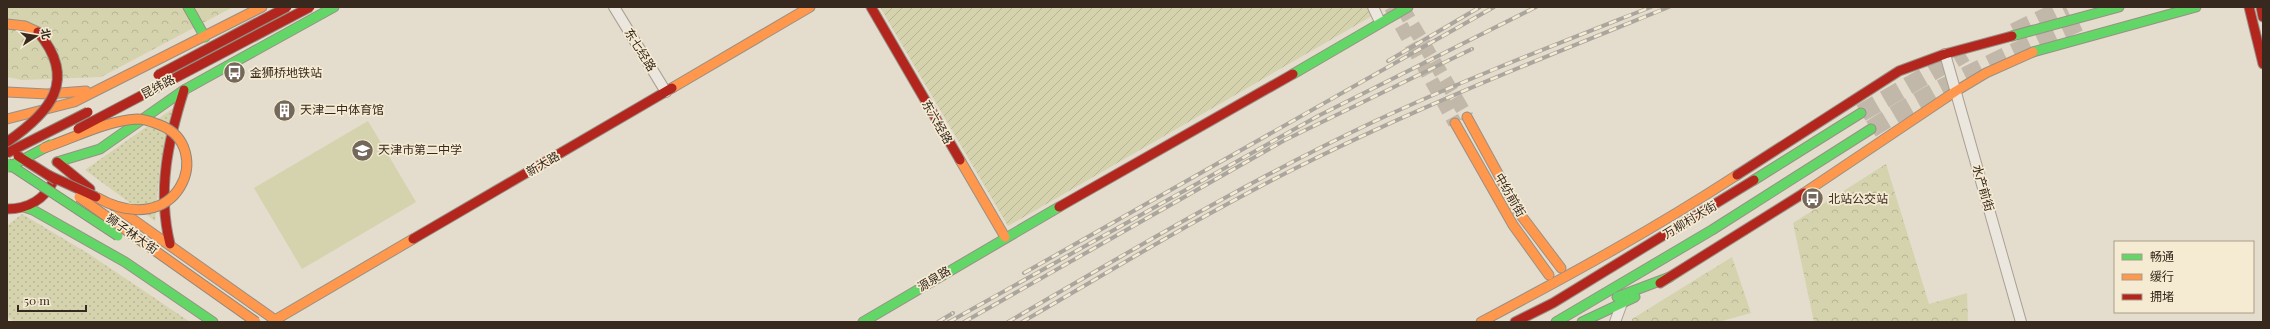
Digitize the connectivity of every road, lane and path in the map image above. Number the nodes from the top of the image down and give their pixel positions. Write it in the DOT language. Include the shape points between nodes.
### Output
graph roads {
  1 [pos="188,7"];
  2 [pos="262,7"];
  3 [pos="287,7"];
  4 [pos="310,7"];
  5 [pos="334,7"];
  6 [pos="614,7"];
  7 [pos="810,7"];
  8 [pos="870,7"];
  9 [pos="1373,7"];
  10 [pos="1408,7"];
  11 [pos="2119,7"];
  12 [pos="2196,7"];
  13 [pos="2249,7"];
  14 [pos="2261,7"];
  15 [pos="2263,17"];
  16 [pos="1380,22"];
  17 [pos="7,24"];
  18 [pos="205,38"];
  19 [pos="1945,54"];
  20 [pos="2263,64"];
  21 [pos="146,81"];
  22 [pos="103,88"];
  23 [pos="184,90"];
  24 [pos="1956,91"];
  25 [pos="7,92"];
  26 [pos="666,92"];
  27 [pos="100,106"];
  28 [pos="1862,113"];
  29 [pos="1467,117"];
  30 [pos="10,119"];
  31 [pos="1455,123"];
  32 [pos="1871,129"];
  33 [pos="7,138"];
  34 [pos="7,142"];
  35 [pos="44,148"];
  36 [pos="7,151"];
  37 [pos="57,162"];
  38 [pos="7,163"];
  39 [pos="37,166"];
  40 [pos="7,168"];
  41 [pos="48,175"];
  42 [pos="85,191"];
  43 [pos="24,207"];
  44 [pos="10,211"];
  45 [pos="1652,228"];
  46 [pos="1005,237"];
  47 [pos="170,244"];
  48 [pos="1561,268"];
  49 [pos="1549,275"];
  50 [pos="1670,277"];
  51 [pos="1567,294"];
  52 [pos="1622,303"];
  53 [pos="1573,313"];
  54 [pos="277,321"];
  55 [pos="213,322"];
  56 [pos="242,322"];
  57 [pos="256,322"];
  58 [pos="863,322"];
  59 [pos="1481,322"];
  60 [pos="1515,322"];
  61 [pos="1556,322"];
  62 [pos="1582,322"];
  63 [pos="1615,322"];
  64 [pos="2021,322"];
  1 -- 18 [label="main road"];
  2 -- 18 [label="main road"];
  3 -- 21 [label="main road, 昆纬路, bridge"];
  4 -- 35 [label="main road, 昆纬路, bridge"];
  5 -- 23 [label="main road"];
  6 -- 26 [label="street, 东七经路"];
  7 -- 26 [label="main road, 新大路"];
  8 -- 46 [label="main road, 东六经路"];
  9 -- 16 [label="street"];
  10 -- 16 [label="main road, 源泉路"];
  11 -- 19 [label="main road"];
  12 -- 24 [label="main road" via="2041,49 2004,64"];
  13 -- 20 [label="main road"];
  14 -- 15 [label="main road"];
  16 -- 46 [label="main road, 源泉路" via="1221,117"];
  17 -- 34 [label="main road, bridge" via="25,26 38,32 45,39 56,58 58,77 54,95 44,112"];
  18 -- 22 [label="main road"];
  19 -- 24 [label="street, 水产前街"];
  19 -- 45 [label="main road" via="1899,71"];
  22 -- 25 [label="main road" via="70,93"];
  22 -- 30 [label="main road" via="74,102"];
  23 -- 37 [label="main road" via="100,149"];
  23 -- 47 [label="main road" via="175,118 164,185 163,214"];
  24 -- 50 [label="main road" via="1811,190"];
  24 -- 64 [label="street, 水产前街"];
  26 -- 54 [label="main road, 新大路"];
  27 -- 36 [label="main road, bridge"];
  28 -- 51 [label="main road, 万柳村大街" via="1764,176"];
  29 -- 48 [label="main road, 中纺前街" via="1520,214"];
  30 -- 37 [label="main road" via="33,124 44,132 51,142"];
  31 -- 49 [label="main road" via="1513,225"];
  32 -- 53 [label="main road, 万柳村大街" via="1712,230"];
  33 -- 39 [label="main road, bridge"];
  33 -- 42 [label="main road, bridge"];
  35 -- 40 [label="main road, 昆纬路, bridge"];
  35 -- 42 [label="main road, bridge" via="120,122 134,120 157,123 175,135 181,143 187,161 185,179 178,193 161,207 127,210"];
  36 -- 39 [label="main road, 狮子林大街, bridge"];
  37 -- 43 [label="main road" via="56,176 47,193"];
  37 -- 47 [label="main road" via="71,175"];
  38 -- 56 [label="main road, 狮子林大街, bridge"];
  39 -- 41 [label="main road, 狮子林大街, bridge"];
  41 -- 42 [label="main road, bridge"];
  41 -- 57 [label="main road, 狮子林大街, bridge"];
  43 -- 44 [label="main road"];
  43 -- 55 [label="main road" via="125,262"];
  45 -- 51 [label="main road"];
  45 -- 59 [label="main road" via="1569,276"];
  46 -- 58 [label="main road, 源泉路"];
  47 -- 54 [label="main road"];
  50 -- 52 [label="main road"];
  50 -- 53 [label="main road"];
  51 -- 60 [label="main road, 万柳村大街"];
  52 -- 62 [label="main road"];
  52 -- 63 [label="street"];
  53 -- 61 [label="main road, 万柳村大街"];
}
